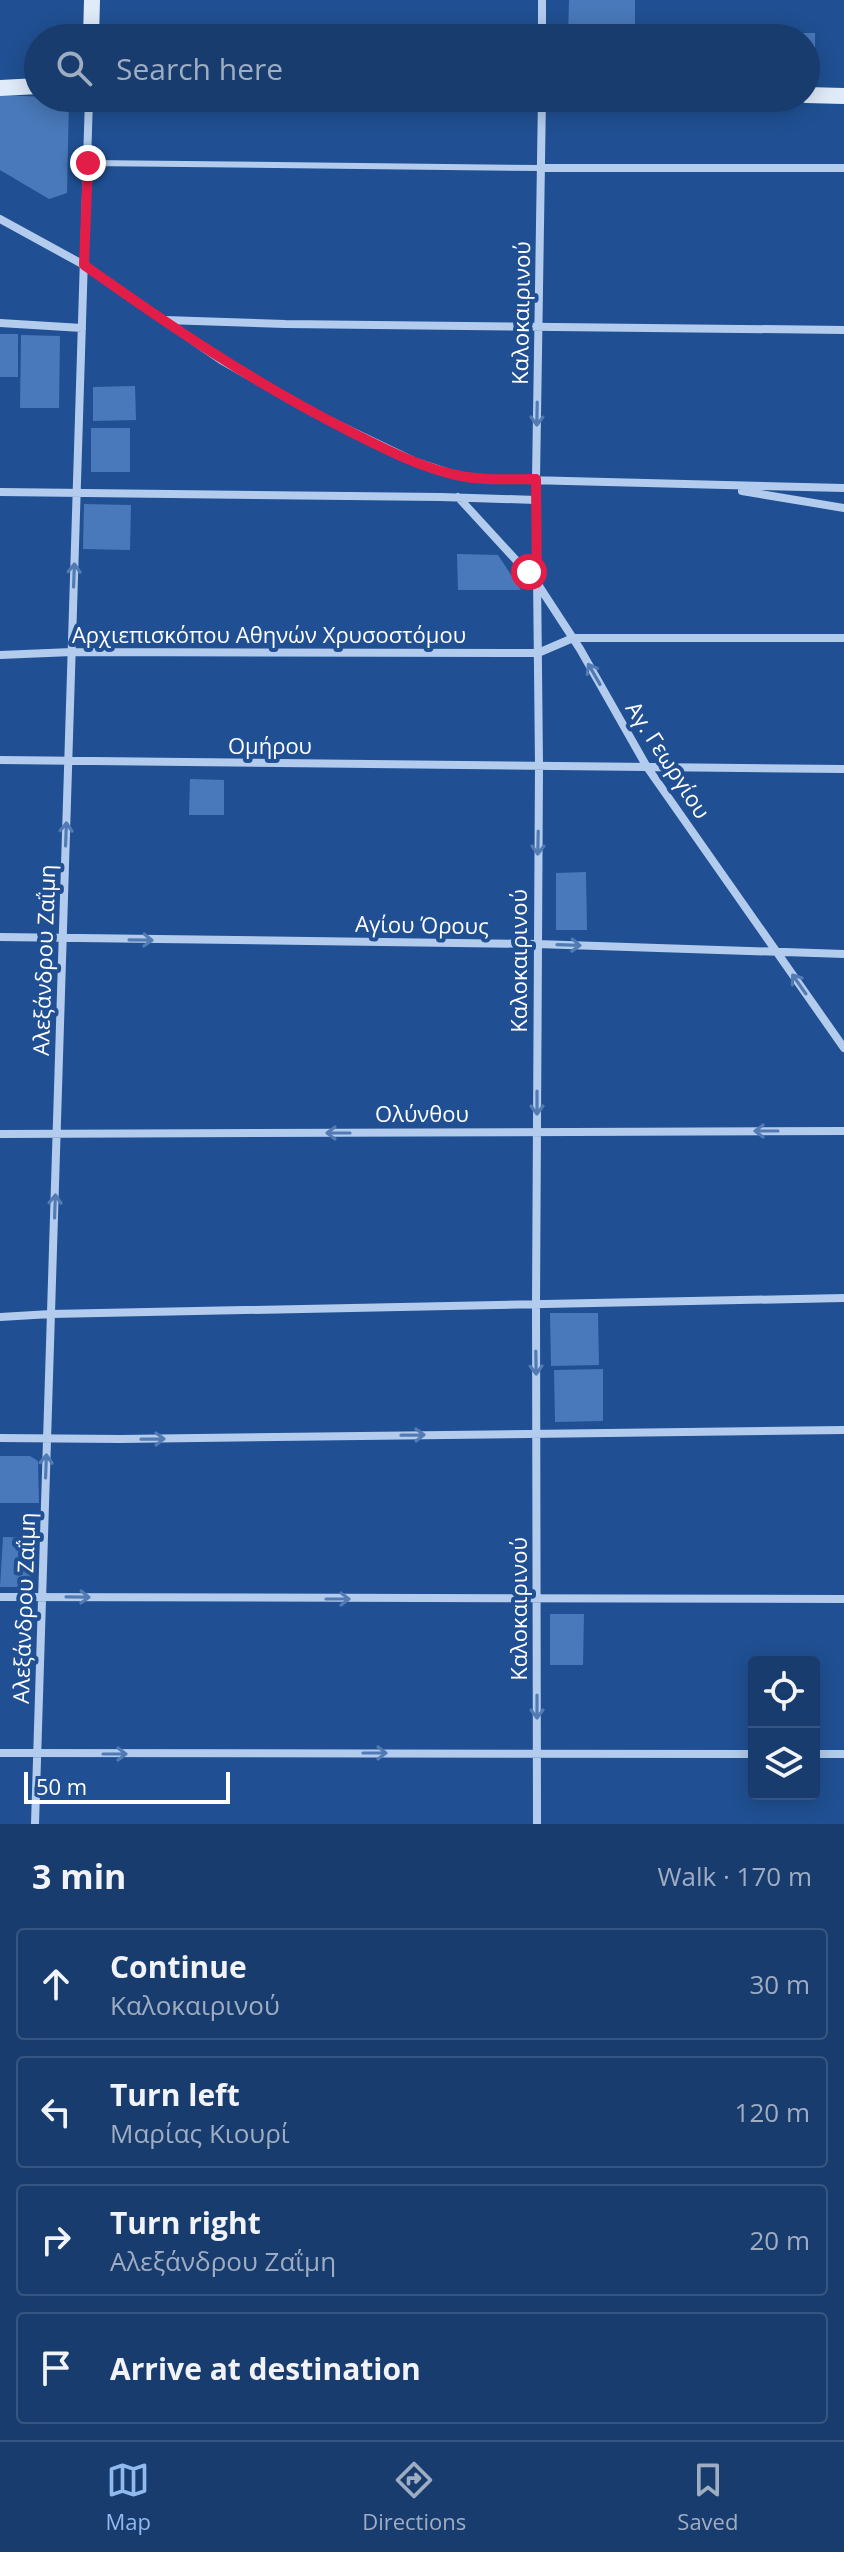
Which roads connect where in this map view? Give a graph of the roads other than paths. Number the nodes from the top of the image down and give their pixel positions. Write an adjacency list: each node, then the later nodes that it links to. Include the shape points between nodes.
1 (92, 0): 3 (main road)
2 (542, 0): 4 (street)
3 (91, 24)
4 (542, 24)
5 (24, 87): 6 (main road)
6 (0, 88)
7 (820, 95): 8 (main road)
8 (844, 96)
9 (89, 112): 11 (street, Αλεξάνδρου Ζαΐμη)
10 (542, 112): 12 (street, Καλοκαιρινού)
11 (88, 163): 12 (lane); 15 (street, Αλεξάνδρου Ζαΐμη)
12 (541, 168): 13 (street); 18 (street, Καλοκαιρινού)
13 (844, 168)
14 (0, 219): 15 (street)
15 (84, 265): 16 (street); 19 (street, Αλεξάνδρου Ζαΐμη)
16 (162, 320): 18 (street); 21 (street, via 221,360 382,448 456,475)
17 (0, 323): 19 (street)
18 (539, 327): 20 (street); 21 (street, Καλοκαιρινού, one-way to 21)
19 (82, 328): 25 (street, Αλεξάνδρου Ζαΐμη)
20 (844, 330)
21 (536, 479): 22 (street); 27 (street, Καλοκαιρινού)
22 (713, 487): 23 (street); 28 (street)
23 (844, 488)
24 (0, 492): 25 (street)
25 (77, 493): 26 (street); 32 (street, Αλεξάνδρου Ζαΐμη, one-way to 25)
26 (458, 497): 27 (street); 29 (street, Αγ. Γεωργίου)
27 (536, 500): 29 (street, Καλοκαιρινού)
28 (844, 508)
29 (537, 583): 30 (street, Αγ. Γεωργίου); 33 (street, Καλοκαιρινού)
30 (573, 638): 31 (street); 33 (street); 38 (street, Αγ. Γεωργίου, one-way to 30)
31 (844, 638)
32 (72, 652): 33 (street, Αρχιεπισκόπου Αθηνών Χρυσοστόμου); 34 (street, Αρχιεπισκόπου Αθηνών Χρυσοστόμου); 36 (street, Αλεξάνδρου Ζαΐμη)
33 (538, 653): 37 (street, Καλοκαιρινού)
34 (0, 655)
35 (0, 760): 36 (street, Ομήρου)
36 (68, 762): 37 (street, Ομήρου); 41 (street, Αλεξάνδρου Ζαΐμη, one-way to 36)
37 (539, 765): 38 (street, Ομήρου); 42 (street, Καλοκαιρινού, one-way to 42)
38 (647, 767): 39 (street, Ομήρου); 43 (street, Αγ. Γεωργίου)
39 (844, 769)
40 (0, 937): 41 (street, Αγίου Όρους)
41 (63, 939): 42 (street, Αγίου Όρους, one-way to 42); 49 (street, Αλεξάνδρου Ζαΐμη)
42 (537, 944): 43 (street, Αγίου Όρους, one-way to 43); 47 (street, Καλοκαιρινού, one-way to 47)
43 (778, 953): 44 (street, Αγίου Όρους); 45 (street, Αγ. Γεωργίου, one-way to 43)
44 (844, 954)
45 (844, 1048)
46 (844, 1131): 47 (street, Ολύνθου, one-way to 47)
47 (537, 1132): 49 (street, Ολύνθου, one-way to 49); 51 (street, Καλοκαιρινού)
48 (0, 1134): 49 (street, Ολύνθου)
49 (57, 1134): 52 (street, Αλεξάνδρου Ζαΐμη, one-way to 49)
50 (844, 1298): 51 (street)
51 (536, 1304): 52 (street); 55 (street, Καλοκαιρινού, one-way to 55)
52 (51, 1314): 53 (street); 57 (street, Αλεξάνδρου Ζαΐμη)
53 (0, 1317)
54 (844, 1430): 55 (street)
55 (537, 1433): 57 (street, one-way to 55); 60 (street, Καλοκαιρινού)
56 (0, 1438): 57 (street)
57 (47, 1438): 58 (street, Αλεξάνδρου Ζαΐμη, one-way to 57)
58 (42, 1596): 59 (street); 60 (street, one-way to 60); 64 (street, Αλεξάνδρου Ζαΐμη)
59 (0, 1597)
60 (536, 1599): 61 (street); 62 (street, Καλοκαιρινού, one-way to 62)
61 (844, 1599)
62 (537, 1752): 64 (street, one-way to 62); 65 (street); 69 (street, Καλοκαιρινού)
63 (0, 1753): 64 (street)
64 (37, 1754): 68 (street, Αλεξάνδρου Ζαΐμη)
65 (748, 1754)
66 (820, 1754): 67 (street)
67 (844, 1754)
68 (35, 1824)
69 (537, 1824)

